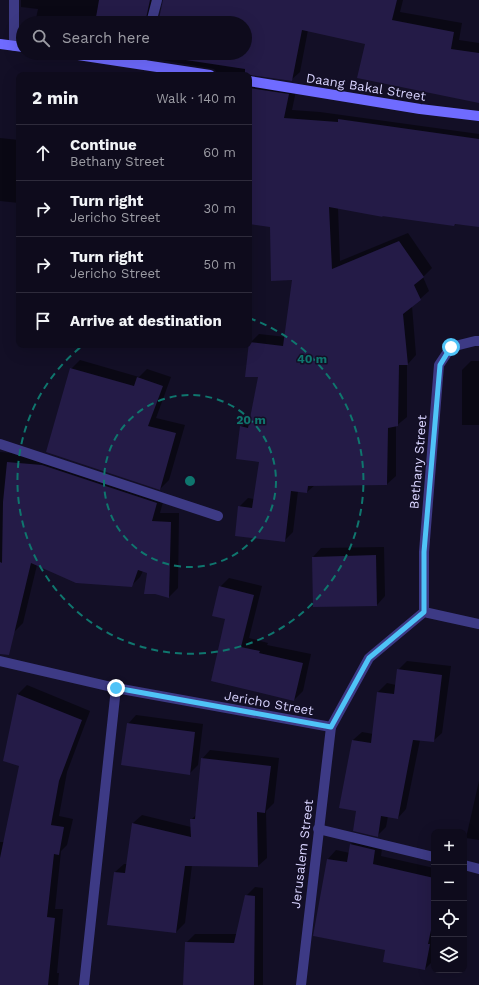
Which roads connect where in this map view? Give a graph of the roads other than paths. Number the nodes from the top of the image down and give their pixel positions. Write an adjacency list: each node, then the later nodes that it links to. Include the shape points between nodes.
1 (14, 0): 4 (street)
2 (157, 0): 3 (street)
3 (153, 16)
4 (16, 23)
5 (0, 44): 6 (street)
6 (16, 46)
7 (113, 60): 9 (street)
8 (142, 60): 9 (street)
9 (141, 64): 10 (street)
10 (191, 72)
11 (252, 81): 12 (street, Daang Bakal Street)
12 (479, 116)
13 (479, 341): 16 (street, Bethany Street, via 451,347 440,365 424,552)
14 (0, 444): 15 (street)
15 (218, 516)
16 (424, 612): 17 (street); 20 (street, via 369,658)
17 (479, 624)
18 (0, 661): 19 (street, Jericho Street)
19 (116, 688): 20 (street, Jericho Street); 25 (street)
20 (331, 727): 21 (street, Jerusalem Street)
21 (318, 829): 22 (street); 26 (street, Jerusalem Street)
22 (431, 857)
23 (467, 866): 24 (street)
24 (479, 869)
25 (84, 985)
26 (301, 985)

